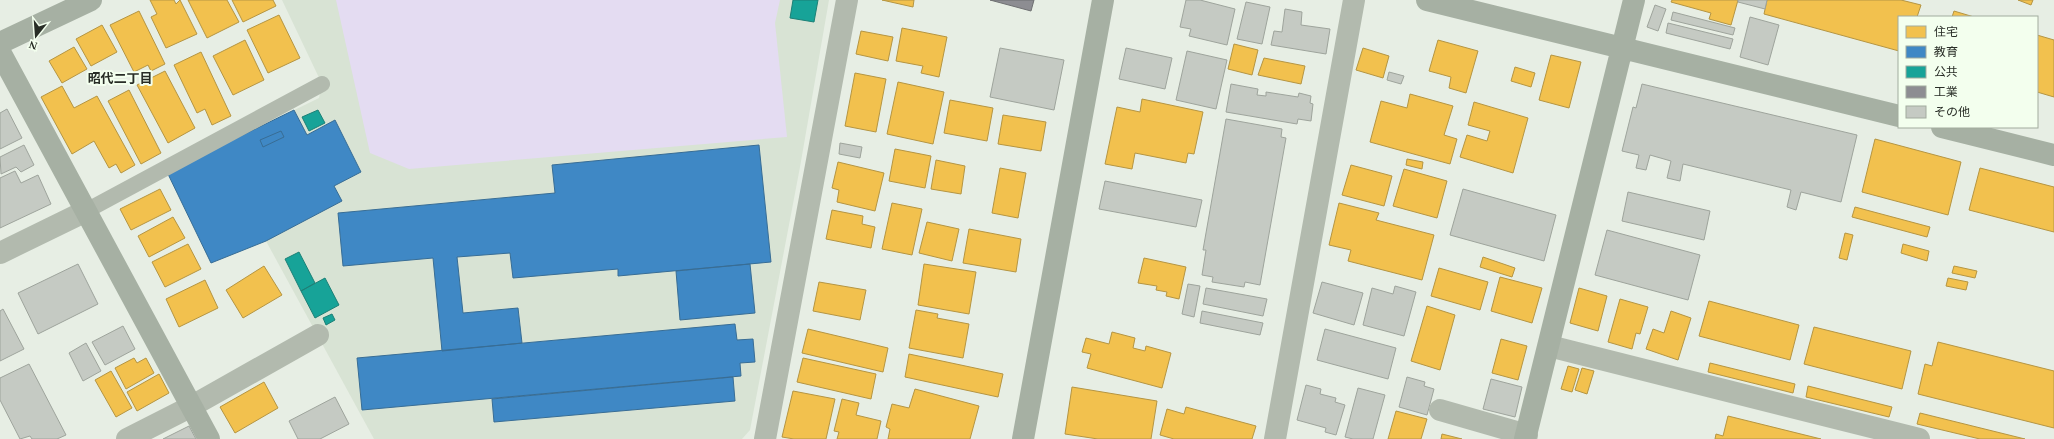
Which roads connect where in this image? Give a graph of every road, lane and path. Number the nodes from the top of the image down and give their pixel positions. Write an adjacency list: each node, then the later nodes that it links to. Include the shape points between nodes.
1 (91, 0): 7 (street)
2 (847, 0): 23 (street)
3 (1103, 0): 24 (street)
4 (1354, 0): 25 (street)
5 (1427, 0): 8 (street)
6 (1634, 0): 8 (street)
7 (0, 43)
8 (1623, 48): 11 (street); 17 (street)
9 (0, 52): 14 (street)
10 (322, 84): 14 (lane)
11 (1898, 116)
12 (1946, 128): 13 (street)
13 (2054, 155)
14 (86, 211): 15 (street); 18 (street)
15 (0, 253)
16 (318, 335): 18 (street)
17 (1549, 346): 20 (street); 26 (street)
18 (192, 406): 21 (street); 22 (street)
19 (1440, 410): 20 (street)
20 (1526, 437)
21 (127, 439)
22 (209, 439)
23 (765, 439)
24 (1023, 439)
25 (1275, 439)
26 (1919, 439)

